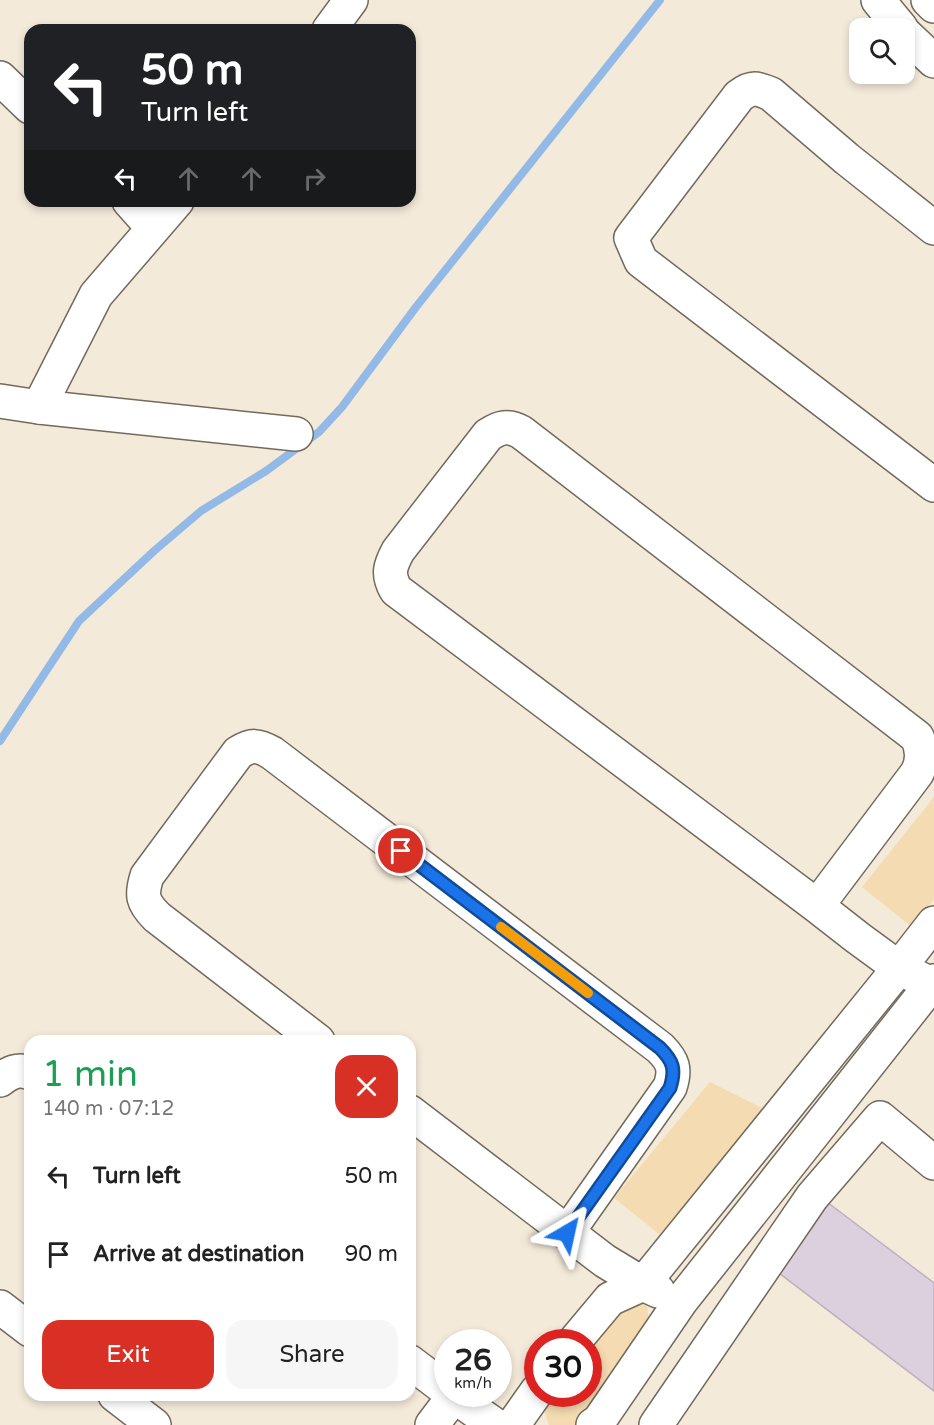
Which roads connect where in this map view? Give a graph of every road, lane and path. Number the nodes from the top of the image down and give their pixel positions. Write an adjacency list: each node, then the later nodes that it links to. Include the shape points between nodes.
1 (351, 0): 6 (street)
2 (878, 0): 5 (street)
3 (928, 0): 4 (street)
4 (934, 6)
5 (893, 18)
6 (333, 24)
7 (915, 43): 8 (street)
8 (934, 60)
9 (0, 78): 10 (street)
10 (24, 101)
11 (134, 207): 13 (street)
12 (172, 207): 13 (street)
13 (153, 228): 16 (street, via 96,295)
14 (934, 228): 18 (street, via 771,94 758,88 739,96 631,238 641,261)
15 (0, 401): 16 (street)
16 (39, 407): 17 (street)
17 (296, 434)
18 (934, 485)
19 (817, 906): 19 (street, via 917,774 922,756 917,737 521,432 502,428 488,435 399,550 390,572 396,590); 21 (street)
20 (934, 923): 21 (street)
21 (899, 968): 22 (street); 29 (street)
22 (933, 983): 30 (street)
23 (310, 1035): 28 (street, via 157,917 144,898 147,876 238,753 255,746 272,753 668,1056 673,1067 670,1088)
24 (24, 1071): 25 (street, via 9,1073)
25 (0, 1080)
26 (416, 1117): 28 (street)
27 (934, 1163): 45 (street, via 880,1118 812,1197)
28 (567, 1233): 29 (street)
29 (643, 1284): 30 (street); 33 (street, via 610,1299)
30 (681, 1301): 44 (street)
31 (0, 1307): 32 (street)
32 (24, 1325)
33 (585, 1329)
34 (416, 1367): 35 (street)
35 (434, 1380)
36 (123, 1401): 40 (street)
37 (443, 1407): 41 (street)
38 (470, 1407): 42 (street)
39 (526, 1407): 43 (street)
40 (154, 1425)
41 (432, 1425)
42 (495, 1425)
43 (513, 1425)
44 (593, 1425)
45 (656, 1425)

